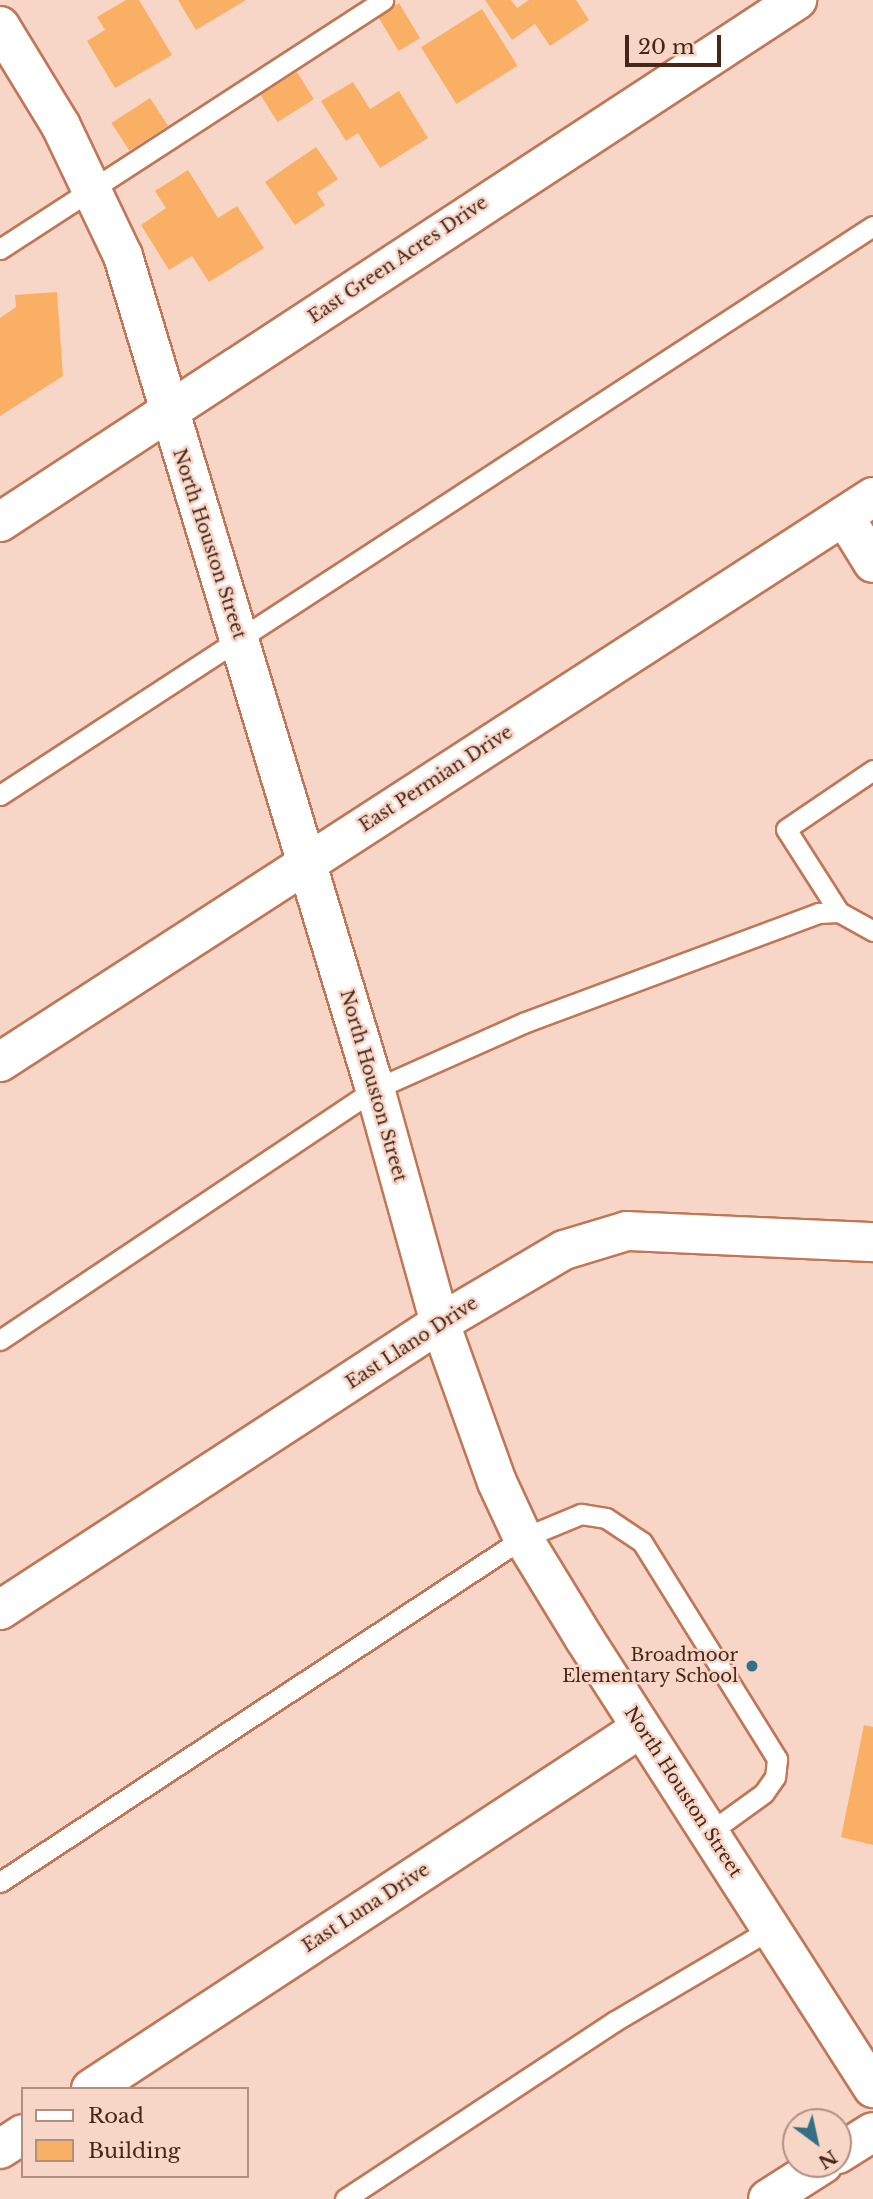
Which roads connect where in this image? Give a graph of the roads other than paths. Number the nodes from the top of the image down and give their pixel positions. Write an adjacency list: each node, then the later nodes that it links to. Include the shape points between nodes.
1 (383, 0): 4 (lane)
2 (797, 0): 7 (street, East Green Acres Drive)
3 (0, 26): 4 (street, North Houston Street)
4 (93, 188): 6 (lane); 7 (street, North Houston Street, via 124,256)
5 (873, 226): 11 (lane)
6 (0, 249)
7 (169, 413): 9 (street, East Green Acres Drive); 11 (street, North Houston Street)
8 (858, 507): 10 (street); 14 (street, East Permian Drive)
9 (0, 523)
10 (873, 563)
11 (239, 638): 13 (lane); 14 (street, North Houston Street)
12 (873, 770): 15 (lane, via 786,829)
13 (0, 794)
14 (307, 863): 17 (street, East Permian Drive); 18 (street, North Houston Street)
15 (839, 912): 16 (lane); 18 (lane, via 818,913 523,1023)
16 (873, 930)
17 (0, 1062)
18 (375, 1089): 20 (street, North Houston Street); 21 (lane)
19 (873, 1242): 20 (street, East Llano Drive, via 627,1231 564,1250)
20 (440, 1324): 22 (street, North Houston Street, via 497,1482); 23 (street, East Llano Drive)
21 (0, 1340)
22 (523, 1538): 24 (street, North Houston Street); 25 (lane, via 582,1514 594,1514 642,1542 771,1744 777,1759 775,1777 764,1793); 26 (lane)
23 (0, 1610)
24 (641, 1728): 25 (street, North Houston Street); 28 (street, East Luna Drive)
25 (710, 1832): 27 (street, North Houston Street)
26 (0, 1882)
27 (772, 1928): 29 (street, North Houston Street); 35 (lane, via 615,2021)
28 (94, 2087)
29 (873, 2088)
30 (873, 2132): 32 (street)
31 (21, 2135): 33 (street)
32 (852, 2145)
33 (0, 2148)
34 (800, 2178): 36 (street)
35 (345, 2199)
36 (768, 2199)

